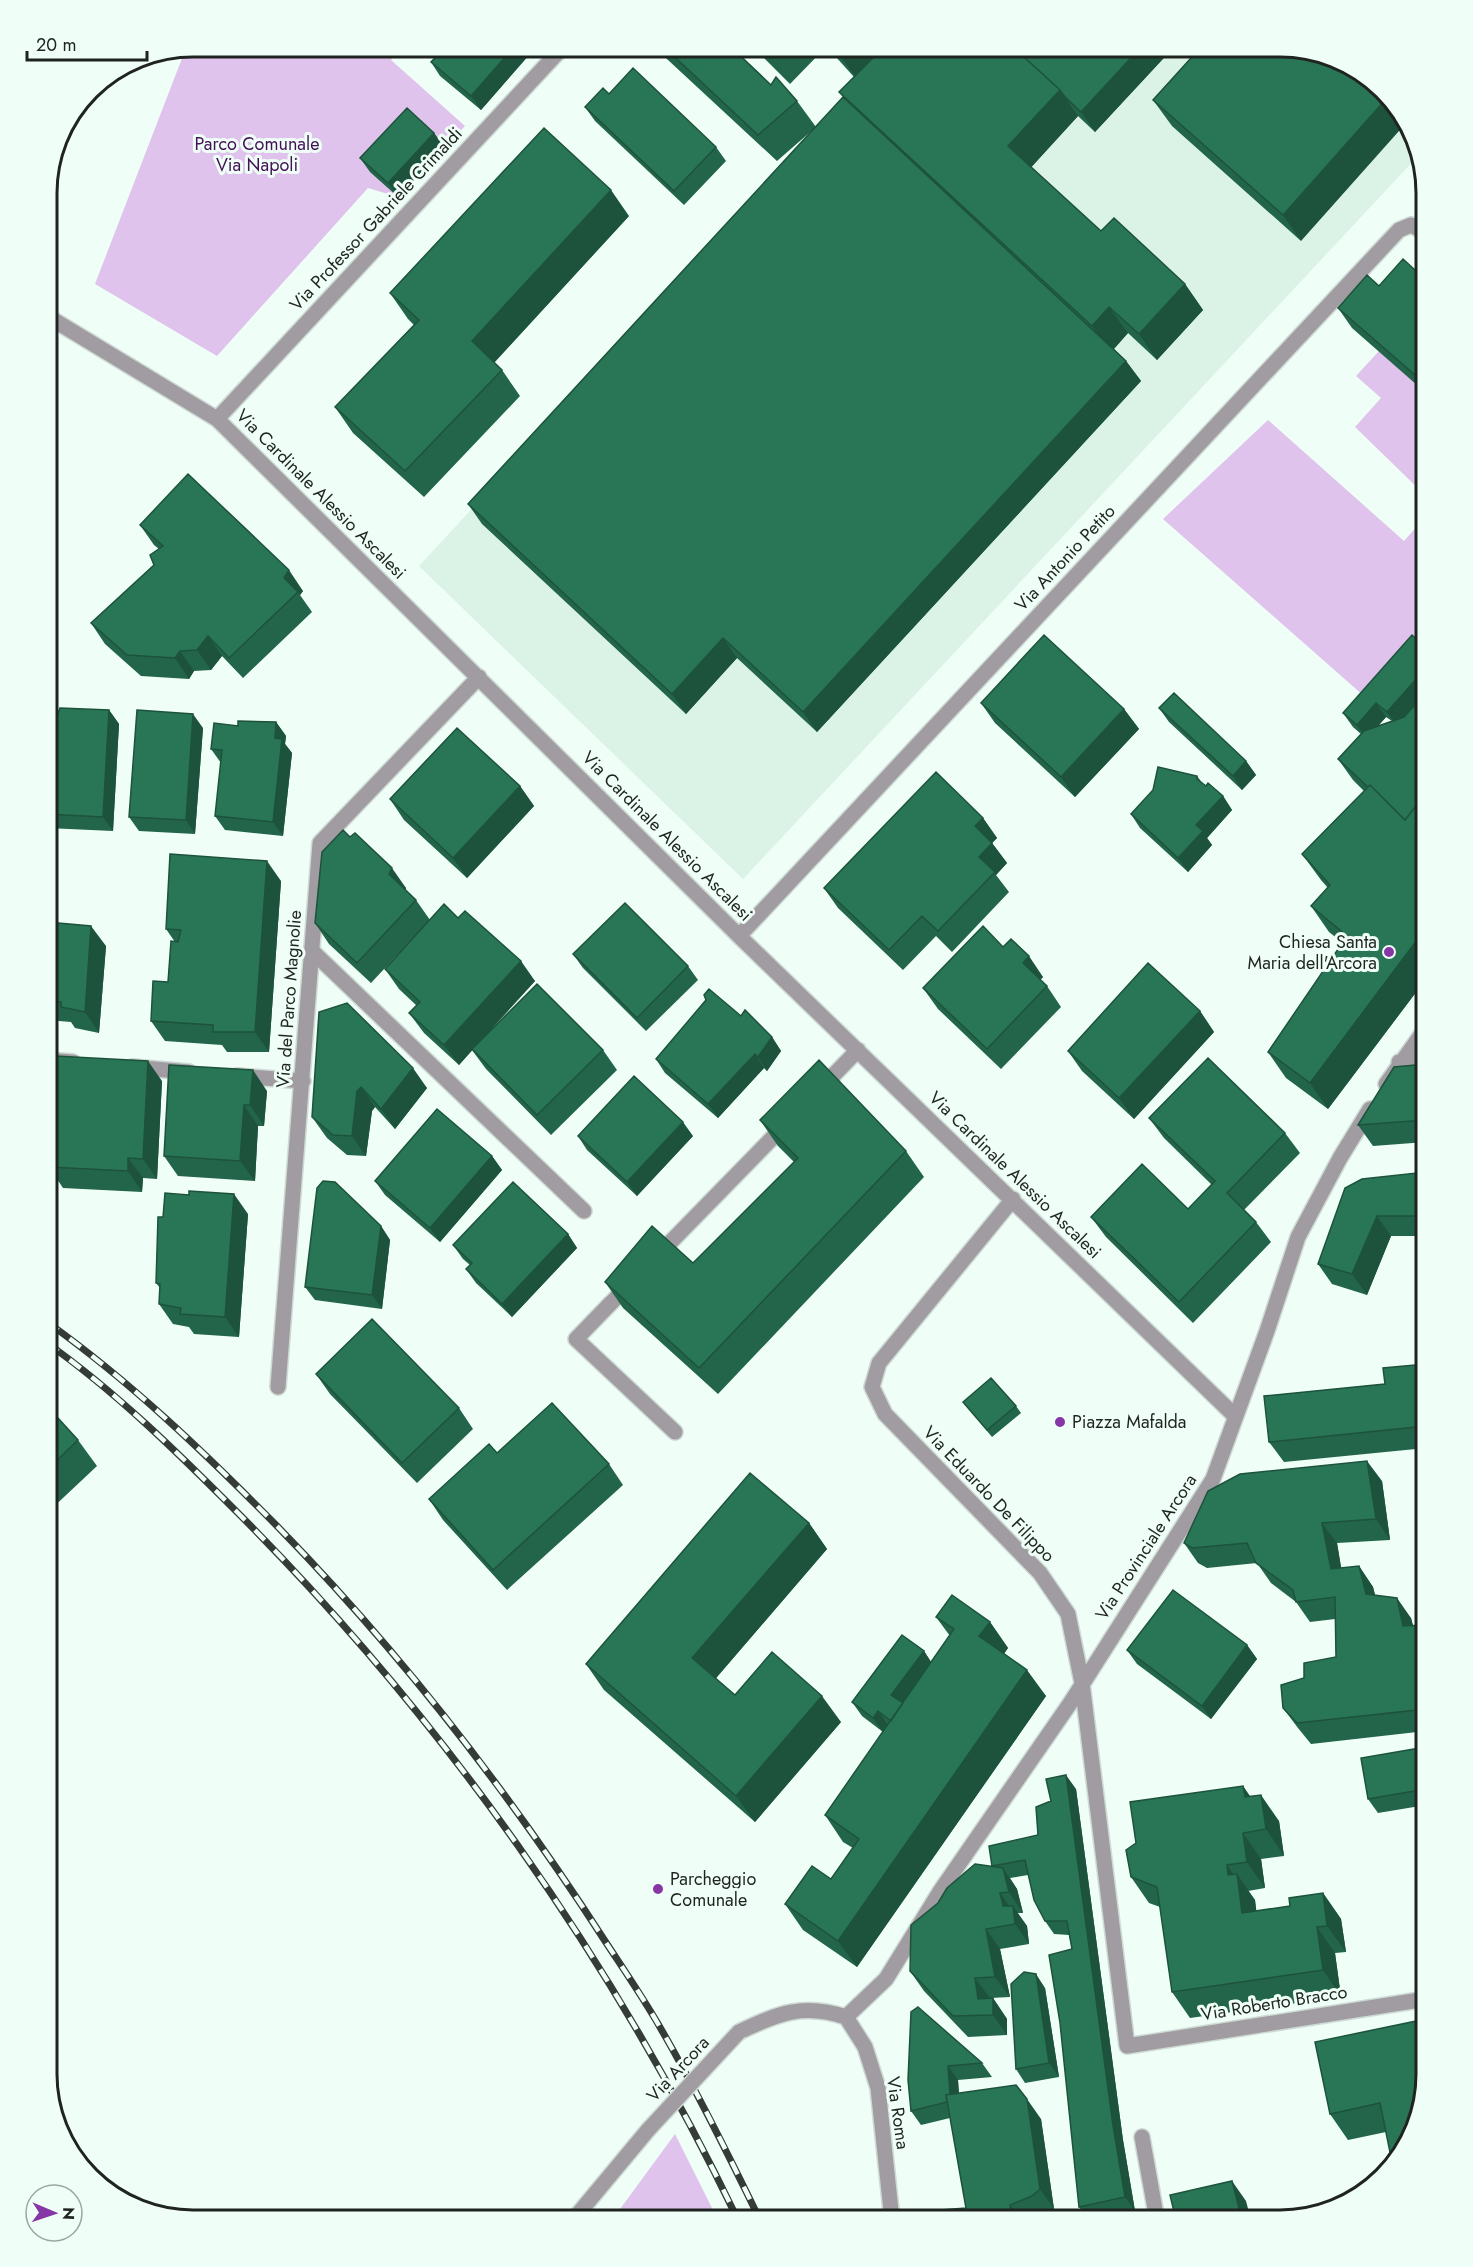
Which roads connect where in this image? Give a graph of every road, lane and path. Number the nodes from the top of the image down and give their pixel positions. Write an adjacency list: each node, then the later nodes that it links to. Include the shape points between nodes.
1 (554, 57): 4 (street, Via Professor Gabriele Crimaldi)
2 (1416, 228): 6 (street, Via Antonio Petito, via 1411,225 1399,230)
3 (57, 322): 4 (street, Via Cardinale Alessio Ascalesi)
4 (217, 419): 5 (street, Via Cardinale Alessio Ascalesi)
5 (479, 677): 6 (street, Via Cardinale Alessio Ascalesi); 7 (street, Via del Parco Magnolie, via 320,843)
6 (739, 936): 9 (street, Via Cardinale Alessio Ascalesi)
7 (313, 952): 15 (street, Via del Parco Magnolie); 17 (street)
8 (1416, 1041): 12 (street, Via Provinciale Arcora)
9 (858, 1050): 16 (street, Via Cardinale Alessio Ascalesi); 20 (street, via 576,1339)
10 (57, 1060): 13 (street)
11 (1416, 1060): 12 (street)
12 (1400, 1062): 19 (street, Via Provinciale Arcora, via 1340,1158 1298,1237 1268,1331)
13 (93, 1064)
14 (117, 1065): 15 (street)
15 (303, 1081): 18 (street, Via del Parco Magnolie)
16 (1013, 1199): 19 (street, Via Cardinale Alessio Ascalesi); 21 (street, Via Eduardo De Filippo, via 879,1363 872,1387 885,1414 1040,1573 1068,1614)
17 (584, 1211)
18 (278, 1387)
19 (1234, 1416): 21 (street, Via Provinciale Arcora, via 1213,1479)
20 (675, 1432)
21 (1082, 1683): 23 (street, Via Provinciale Arcora, via 941,1890 886,1979); 24 (street, Via Eduardo De Filippo)
22 (1416, 2001): 24 (street, Via Roberto Bracco)
23 (846, 2017): 26 (street, Via Arcora, bridge, via 822,2009 797,2011 739,2032 648,2130); 27 (street, Via Roma, via 865,2047 878,2088)
24 (1127, 2046)
25 (1142, 2137): 28 (street)
26 (581, 2210)
27 (891, 2210)
28 (1155, 2210)

